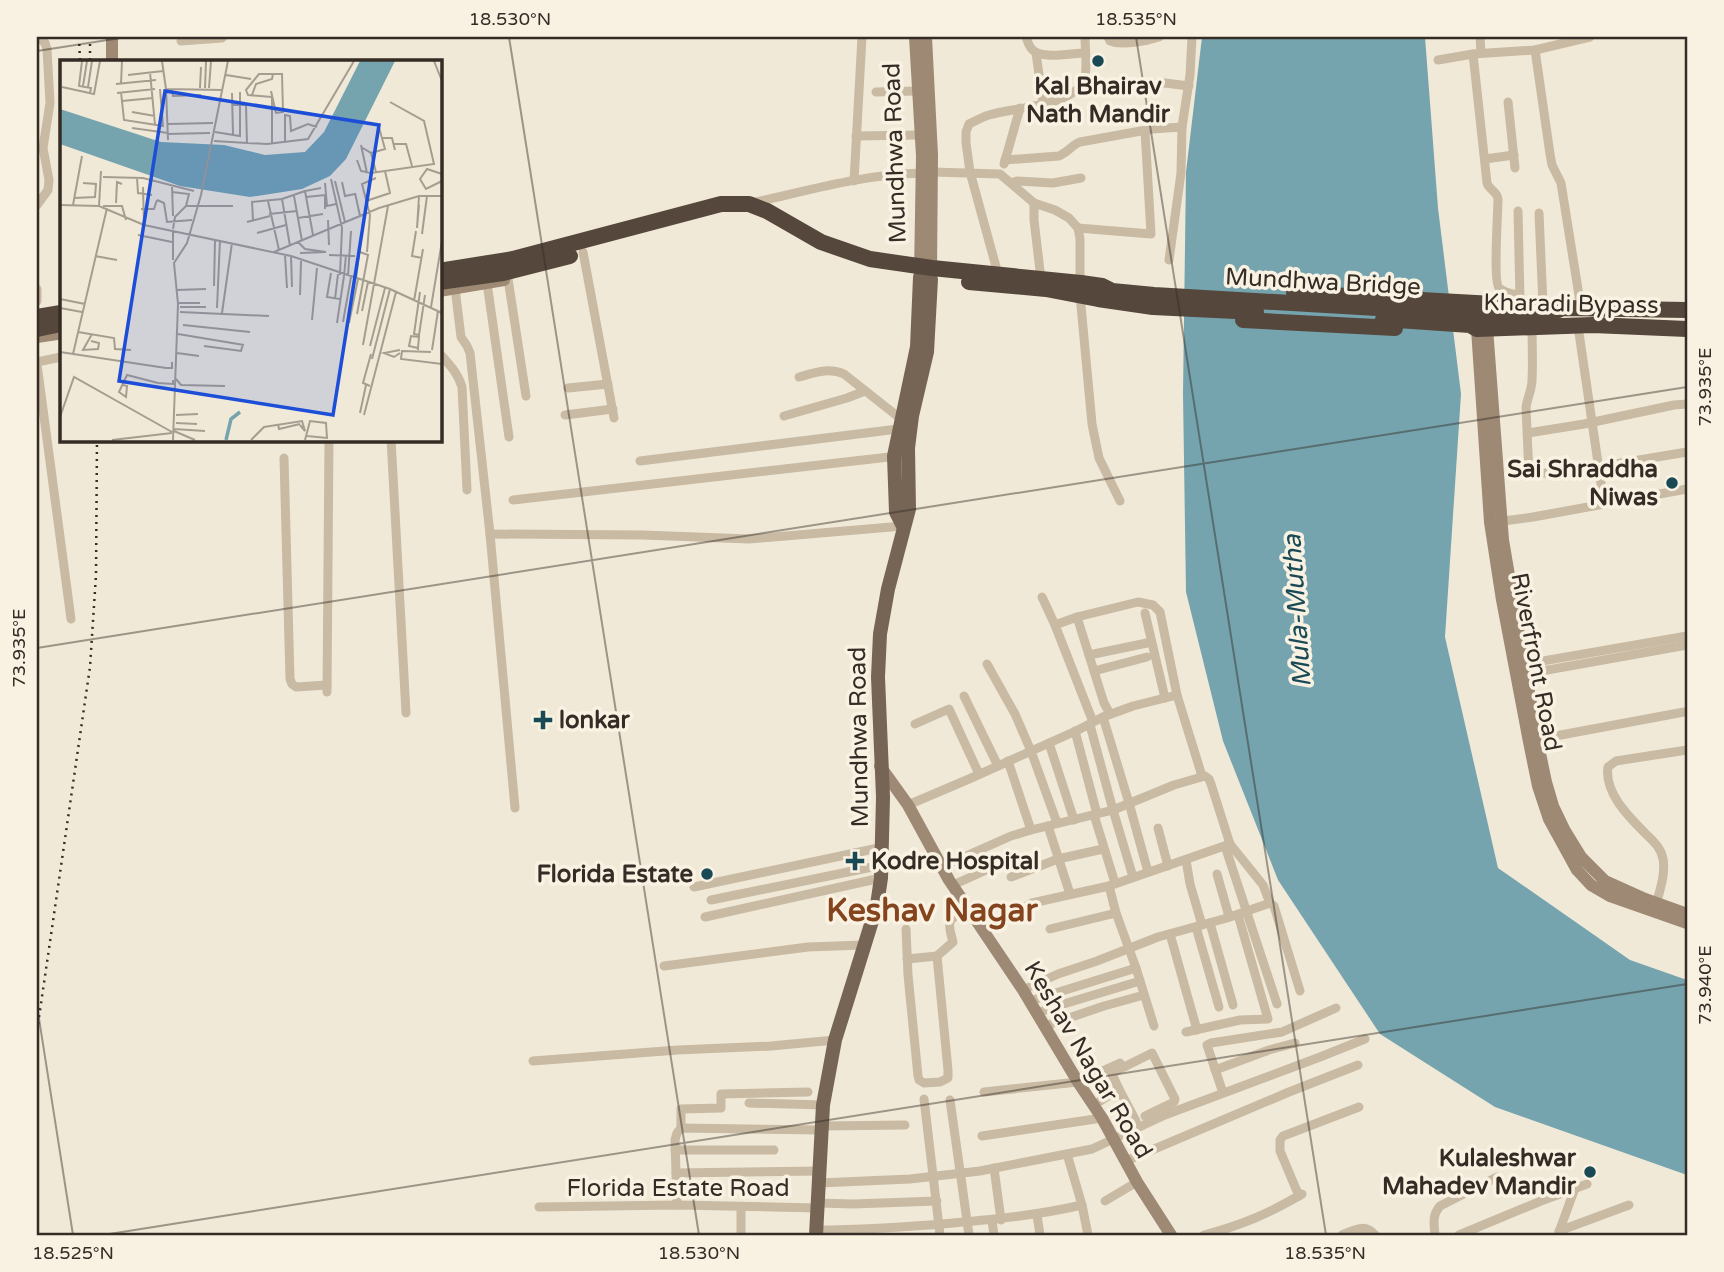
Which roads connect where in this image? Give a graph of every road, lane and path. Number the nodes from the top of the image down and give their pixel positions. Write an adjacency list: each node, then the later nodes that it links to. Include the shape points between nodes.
1 (39, 37): 45 (street, via 47,49 50,103 43,148 48,190)
2 (112, 37): 20 (street)
3 (862, 37): 32 (street)
4 (915, 37): 25 (street, Mundhwa Road)
5 (926, 37): 38 (street, Mundhwa Road)
6 (1026, 37): 18 (street)
7 (1086, 37): 17 (street)
8 (1108, 37): 9 (street, via 1116,43)
9 (1159, 37)
10 (1192, 37): 22 (street)
11 (1480, 37): 19 (street)
12 (1590, 37): 16 (street)
13 (222, 38): 14 (street)
14 (192, 39): 15 (street)
15 (181, 41)
16 (1535, 50): 19 (street); 66 (street)
17 (1085, 52): 18 (street); 23 (street, via 1087,71)
18 (1036, 53): 27 (street)
19 (1477, 54): 21 (street); 34 (street)
20 (113, 60)
21 (1438, 60)
22 (1189, 86): 23 (street); 29 (street)
23 (1080, 87): 27 (street, via 1063,99)
24 (876, 92): 25 (street)
25 (917, 92): 31 (street, Mundhwa Road)
26 (1508, 102): 33 (street)
27 (1043, 103): 28 (street)
28 (1020, 108): 35 (street); 37 (street, via 969,124 965,143)
29 (1182, 127): 30 (street); 50 (street)
30 (1144, 131): 35 (street, via 1080,142 1059,156); 48 (street, via 1151,234)
31 (920, 135): 32 (street); 38 (street, Mundhwa Road)
32 (856, 136): 41 (street)
33 (1514, 155): 34 (street); 36 (street)
34 (1485, 159): 63 (street, via 1488,186 1498,197 1497,285)
35 (1005, 160): 39 (street)
36 (1515, 168)
37 (970, 172): 38 (street); 39 (street); 55 (street)
38 (927, 173): 41 (street); 54 (street, Mundhwa Road)
39 (1000, 174): 42 (street)
40 (1081, 178): 42 (street)
41 (854, 181): 44 (street)
42 (1011, 183): 43 (street)
43 (1034, 203): 48 (street, via 1055,210); 56 (street)
44 (749, 204): 52 (highway, via 721,204); 54 (highway, via 841,250)
45 (37, 205)
46 (1518, 211): 63 (street)
47 (1539, 214): 64 (street)
48 (1078, 228): 60 (street)
49 (583, 252): 52 (highway); 54 (highway, via 723,214 747,214 838,260); 84 (street)
50 (1169, 260)
51 (441, 264): 52 (street, via 502,256)
52 (509, 269): 53 (highway); 57 (street); 58 (highway); 87 (street)
53 (441, 271)
54 (926, 273): 55 (highway); 60 (highway, via 1046,289); 92 (main road, Mundhwa Road, via 917,348); 98 (main road, Mundhwa Road, via 927,352)
55 (998, 274): 56 (highway)
56 (1041, 279): 60 (highway)
57 (487, 283): 58 (street); 94 (street)
58 (447, 285): 109 (street, via 470,353)
59 (37, 289): 62 (street)
60 (1081, 289): 61 (highway); 105 (street, via 1098,458)
61 (1154, 300): 72 (highway, Mundhwa Bridge); 72 (highway, via 1470,332)
62 (37, 301)
63 (1520, 301): 64 (highway); 72 (highway)
64 (1543, 305): 65 (highway)
65 (1563, 308): 66 (highway, Kharadi Bypass); 72 (highway, Kharadi Bypass, via 1529,317)
66 (1581, 308): 68 (highway, Kharadi Bypass)
67 (60, 310): 69 (street)
68 (1687, 310)
69 (37, 312)
70 (60, 314): 71 (highway, bridge)
71 (37, 317)
72 (1487, 319): 74 (highway, Kharadi Bypass); 107 (street, Riverfront Road)
73 (60, 324): 76 (highway)
74 (1532, 326): 75 (highway, Kharadi Bypass); 93 (street)
75 (1578, 326): 77 (highway, Kharadi Bypass); 91 (street)
76 (37, 328)
77 (1687, 329)
78 (60, 332): 79 (street)
79 (37, 337)
80 (441, 355): 103 (street, via 463,387)
81 (60, 357): 82 (street)
82 (37, 363): 113 (street)
83 (799, 377): 86 (street, via 837,371)
84 (608, 384): 85 (street); 89 (street, via 613,414)
85 (568, 388)
86 (865, 391): 90 (street); 92 (street)
87 (526, 396)
88 (1687, 404): 91 (street)
89 (565, 415)
90 (783, 416)
91 (1591, 423): 93 (street); 101 (street)
92 (900, 424): 98 (main road, Mundhwa Road); 100 (street)
93 (1528, 433): 101 (street, via 1529,475)
94 (509, 437)
95 (329, 441): 99 (street, via 327,689 296,687 290,678)
96 (392, 441): 127 (street)
97 (1687, 452): 101 (street)
98 (901, 455): 104 (street); 108 (main road, Mundhwa Road, via 896,512)
99 (284, 457)
100 (640, 461)
101 (1597, 467): 106 (street)
102 (1687, 489): 106 (street)
103 (467, 490)
104 (513, 500)
105 (1119, 501)
106 (1604, 504): 107 (street)
107 (1495, 522): 121 (street, Riverfront Road)
108 (903, 526): 109 (street, via 749,539); 137 (main road, Mundhwa Road, via 880,634)
109 (490, 534): 143 (street)
110 (1042, 597): 114 (street)
111 (1146, 613): 125 (street)
112 (1077, 617): 114 (street); 118 (street); 123 (street, via 1138,602 1153,604 1160,612)
113 (71, 620)
114 (1055, 625): 130 (street)
115 (1687, 636): 121 (street)
116 (1147, 642): 118 (street)
117 (1687, 645): 121 (street)
118 (1089, 655): 122 (street)
119 (1147, 657): 122 (street)
120 (987, 664): 135 (street)
121 (1520, 670): 132 (street, Riverfront Road)
122 (1094, 671): 128 (street)
123 (1177, 695): 125 (street); 140 (street)
124 (964, 696): 138 (street)
125 (1165, 698): 128 (street)
126 (1687, 712): 132 (street)
127 (406, 713)
128 (1106, 716): 130 (street); 141 (street)
129 (915, 724): 139 (street, via 949,709)
130 (1091, 724): 131 (street); 144 (street)
131 (1075, 732): 133 (street); 145 (street)
132 (1533, 741): 172 (street, Riverfront Road, via 1553,806 1581,857 1605,881)
133 (1049, 743): 135 (street); 146 (street)
134 (1687, 750): 172 (street, via 1616,761 1608,767 1617,800 1661,852 1664,866)
135 (1031, 751): 136 (street); 147 (street)
136 (1008, 761): 138 (street); 149 (street)
137 (880, 765): 142 (street, Keshav Nagar Road); 151 (main road, Mundhwa Road)
138 (998, 766): 139 (street)
139 (979, 774): 142 (street)
140 (1202, 776): 141 (street); 150 (street, via 1211,784)
141 (1129, 803): 144 (street); 161 (street)
142 (908, 805): 158 (street, Keshav Nagar Road)
143 (515, 808)
144 (1113, 810): 145 (street); 164 (street)
145 (1096, 814): 146 (street); 152 (street)
146 (1074, 820): 147 (street)
147 (1053, 825): 149 (street); 153 (street)
148 (1158, 828): 157 (street)
149 (1031, 830): 158 (street)
150 (1228, 845): 155 (street); 170 (street, via 1263,885); 173 (street)
151 (883, 847): 159 (main road, Mundhwa Road); 167 (street)
152 (1104, 849): 153 (street); 165 (street)
153 (1058, 859): 160 (street); 168 (street)
154 (1018, 860): 160 (street)
155 (1186, 860): 157 (street); 179 (street)
156 (1002, 863): 166 (street)
157 (1168, 866): 161 (street)
158 (942, 867): 166 (street, Keshav Nagar Road)
159 (882, 872): 169 (street); 177 (street); 184 (main road, Mundhwa Road)
160 (1024, 872): 163 (street)
161 (1148, 872): 164 (street)
162 (1217, 874): 176 (street, via 1227,913)
163 (1011, 877)
164 (1133, 877): 165 (street)
165 (1112, 885): 168 (street); 174 (street)
166 (953, 886): 171 (street, Keshav Nagar Road)
167 (694, 887)
168 (1069, 894): 182 (street, via 1032,903)
169 (711, 900)
170 (1270, 903): 173 (street); 193 (street)
171 (967, 907): 182 (street, Keshav Nagar Road); 186 (street, via 950,921 953,942)
172 (1655, 907): 175 (street, Riverfront Road); 178 (street, Riverfront Road)
173 (1248, 910): 176 (street); 188 (street)
174 (1116, 914): 181 (street); 185 (street)
175 (1687, 914)
176 (1235, 915): 179 (street); 190 (street)
177 (705, 917)
178 (1687, 923)
179 (1203, 925): 183 (street); 197 (street); 198 (street)
180 (906, 929): 187 (street)
181 (1051, 929)
182 (982, 931): 194 (street, Keshav Nagar Road)
183 (1170, 934): 185 (street); 204 (street)
184 (864, 945): 189 (street, via 808,947); 208 (main road, Mundhwa Road)
185 (1128, 948): 191 (street); 194 (street, via 1058,974)
186 (937, 956): 187 (street); 187 (street, via 948,1070 948,1078 940,1082 919,1080)
187 (907, 959)
188 (1264, 964): 190 (street); 196 (street)
189 (664, 966)
190 (1252, 967): 201 (street, via 1268,1019)
191 (1136, 968): 192 (street); 194 (street)
192 (1140, 981): 195 (street); 200 (street)
193 (1300, 991)
194 (1026, 995): 200 (street, Keshav Nagar Road)
195 (1144, 995): 202 (street); 203 (street)
196 (1277, 1004)
197 (1233, 1005)
198 (1219, 1007)
199 (1336, 1008): 213 (street, via 1282,1032 1211,1043 1207,1048)
200 (1037, 1013): 202 (street, Keshav Nagar Road)
201 (1261, 1019): 204 (street); 205 (street)
202 (1045, 1026): 214 (street, Keshav Nagar Road)
203 (1154, 1026)
204 (1197, 1030): 206 (street)
205 (1263, 1031)
206 (1186, 1032)
207 (1365, 1039): 218 (street)
208 (835, 1040): 210 (street); 222 (main road, Mundhwa Road)
209 (1295, 1043): 213 (street)
210 (533, 1062)
211 (1122, 1063): 214 (street)
212 (1358, 1065): 234 (street)
213 (1215, 1070): 218 (street)
214 (1078, 1083): 217 (street); 223 (street, Keshav Nagar Road)
215 (1119, 1089): 215 (street, via 1112,1074 1152,1054 1175,1099 1140,1119); 223 (street)
216 (808, 1092): 227 (street, via 721,1094 721,1108 681,1109)
217 (984, 1092)
218 (1223, 1093): 230 (street)
219 (924, 1099): 238 (street)
220 (950, 1100): 237 (street)
221 (748, 1103): 222 (street)
222 (823, 1105): 228 (main road, Mundhwa Road)
223 (1094, 1105): 225 (street, Keshav Nagar Road)
224 (1359, 1107): 265 (street, via 1280,1140 1280,1151 1301,1195 1269,1213)
225 (1102, 1118): 229 (street); 230 (street, Keshav Nagar Road)
226 (905, 1125): 228 (street)
227 (681, 1128): 228 (street); 231 (street)
228 (822, 1128): 239 (main road, Mundhwa Road)
229 (982, 1136)
230 (1114, 1139): 233 (street); 234 (street, Keshav Nagar Road)
231 (675, 1150): 232 (street); 236 (street)
232 (774, 1150)
233 (1067, 1154): 235 (street); 247 (street)
234 (1126, 1161): 241 (street, Keshav Nagar Road)
235 (993, 1168): 237 (street); 253 (street)
236 (676, 1173): 239 (street); 246 (street)
237 (961, 1173): 238 (street); 254 (street)
238 (934, 1176): 239 (street); 245 (street)
239 (819, 1177): 249 (main road, Mundhwa Road)
240 (1497, 1177): 268 (street, via 1440,1206 1434,1218)
241 (1137, 1182): 244 (street); 264 (street, Keshav Nagar Road)
242 (1587, 1184): 243 (street)
243 (1575, 1188): 257 (street); 269 (street)
244 (1105, 1200)
245 (937, 1201): 249 (street, Florida Estate Road); 255 (street)
246 (677, 1205): 250 (street, Florida Estate Road); 251 (street, Florida Estate Road)
247 (1082, 1205): 252 (street); 263 (street)
248 (1629, 1205): 257 (street)
249 (817, 1206): 251 (street, Florida Estate Road); 256 (main road, Mundhwa Road)
250 (539, 1207)
251 (741, 1207): 258 (street)
252 (1037, 1215): 253 (street); 262 (street)
253 (997, 1220): 254 (street); 261 (street)
254 (968, 1222): 255 (street); 260 (street)
255 (939, 1224): 256 (street); 259 (street)
256 (816, 1233)
257 (1558, 1233)
258 (741, 1235)
259 (940, 1235)
260 (969, 1235)
261 (994, 1235)
262 (1040, 1235)
263 (1088, 1235)
264 (1171, 1235)
265 (1204, 1235)
266 (1342, 1235): 267 (street, via 1364,1227)
267 (1375, 1235)
268 (1435, 1235)
269 (1459, 1235)

